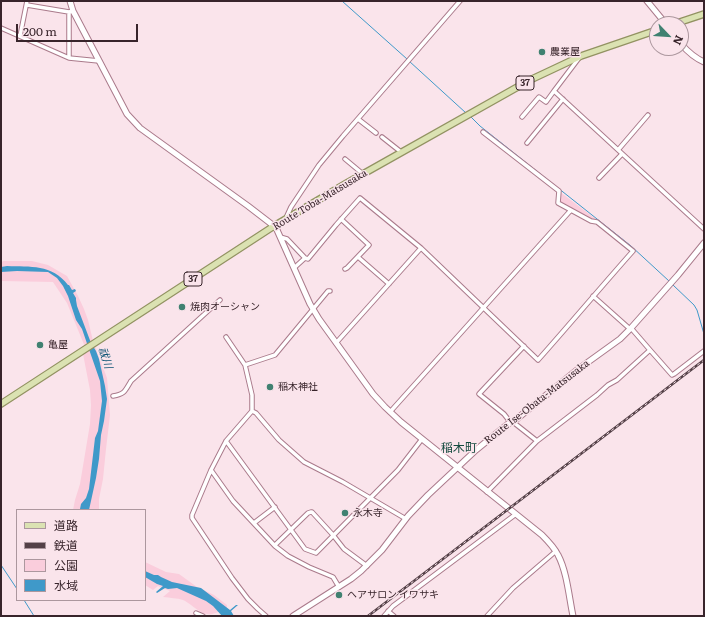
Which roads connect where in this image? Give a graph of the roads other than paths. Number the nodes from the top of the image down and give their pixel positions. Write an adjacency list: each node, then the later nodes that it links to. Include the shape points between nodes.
1 (70, 1): 5 (street)
2 (460, 1): 23 (street)
3 (650, 2): 7 (street)
4 (27, 3): 5 (street); 13 (street)
5 (71, 12): 16 (street); 17 (street)
6 (704, 14): 9 (main road)
7 (660, 16)
8 (704, 18): 10 (main road)
9 (689, 19)
10 (689, 21)
11 (1, 28): 13 (street)
12 (649, 33): 15 (main road, Route Toba-Matsusaka / 37)
13 (20, 36): 16 (street)
14 (689, 53): 18 (street)
15 (581, 56): 19 (street); 29 (main road, Route Toba-Matsusaka / 37, via 530,80)
16 (69, 58): 17 (street)
17 (98, 61): 37 (street, via 127,114 140,128)
18 (704, 62)
19 (554, 91): 20 (street); 22 (street, via 546,102 539,97)
20 (563, 99): 27 (street); 28 (street)
21 (648, 115): 28 (street)
22 (522, 117)
23 (358, 119): 25 (street); 36 (street, via 319,165 291,207)
24 (483, 132): 34 (street, via 559,191 558,203)
25 (376, 133)
26 (382, 137): 29 (street)
27 (527, 143)
28 (618, 150): 30 (street)
29 (401, 152): 32 (main road, Route Toba-Matsusaka / 37)
30 (622, 154): 33 (street); 38 (street)
31 (345, 159): 32 (street)
32 (363, 174): 36 (main road, Route Toba-Matsusaka / 37)
33 (599, 178)
34 (571, 210): 48 (street, via 597,222 633,251); 50 (street)
35 (341, 219): 41 (street, via 360,198); 42 (street, via 369,245); 43 (street, via 308,260)
36 (286, 220): 37 (main road, Route Toba-Matsusaka / 37)
37 (274, 226): 39 (street); 60 (main road, Route Toba-Matsusaka / 37)
38 (704, 229)
39 (280, 237): 43 (street, via 288,239); 44 (street)
40 (704, 244): 52 (street, Route Ise-Obata-Matsusaka)
41 (420, 248): 46 (street); 50 (street)
42 (358, 257): 45 (street); 46 (street)
43 (305, 258): 44 (street)
44 (294, 268): 51 (street)
45 (345, 269)
46 (388, 284): 54 (street)
47 (330, 291): 51 (street)
48 (593, 296): 52 (street); 55 (street, via 538,360)
49 (220, 300): 59 (street, via 131,381 124,393)
50 (483, 308): 55 (street); 62 (street)
51 (313, 310): 54 (street); 58 (street, via 275,355)
52 (630, 329): 56 (street); 63 (street, Route Ise-Obata-Matsusaka)
53 (226, 337): 58 (street)
54 (336, 343): 62 (street, via 373,394)
55 (524, 346): 63 (street, via 479,394)
56 (650, 350): 57 (street, via 672,374); 66 (street, via 617,380)
57 (704, 350)
58 (245, 365): 61 (street, via 252,395)
59 (113, 396)
60 (1, 404)
61 (252, 411): 65 (street); 70 (street, via 278,440 304,462)
62 (390, 412): 64 (street)
63 (512, 423): 66 (street); 67 (street, Route Ise-Obata-Matsusaka, via 486,441)
64 (422, 439): 67 (street); 70 (street, via 398,470)
65 (226, 441): 68 (street); 71 (street)
66 (537, 441): 69 (street)
67 (458, 467): 69 (street); 73 (street, Route Ise-Obata-Matsusaka)
68 (211, 470): 74 (street, via 233,501); 84 (street, via 192,518 232,578 248,599)
69 (488, 492): 72 (street)
70 (370, 499): 73 (street); 76 (street)
71 (275, 507): 74 (street); 75 (street)
72 (516, 514): 78 (street, via 549,541); 81 (street)
73 (406, 519): 79 (street, Route Ise-Obata-Matsusaka)
74 (254, 523): 77 (street)
75 (291, 529): 76 (street, via 312,512); 76 (street, via 305,549 316,553); 77 (street)
76 (333, 535): 79 (street, via 344,549)
77 (275, 545): 80 (street, via 288,556 333,577)
78 (556, 551): 88 (street, via 513,588); 89 (street, via 561,560)
79 (367, 566): 80 (street, Route Ise-Obata-Matsusaka)
80 (339, 587): 85 (street, Route Ise-Obata-Matsusaka)
81 (388, 611): 86 (street); 87 (street)
82 (196, 613): 83 (street)
83 (203, 616)
84 (266, 616)
85 (292, 616)
86 (384, 616)
87 (394, 616)
88 (487, 616)
89 (573, 616)

